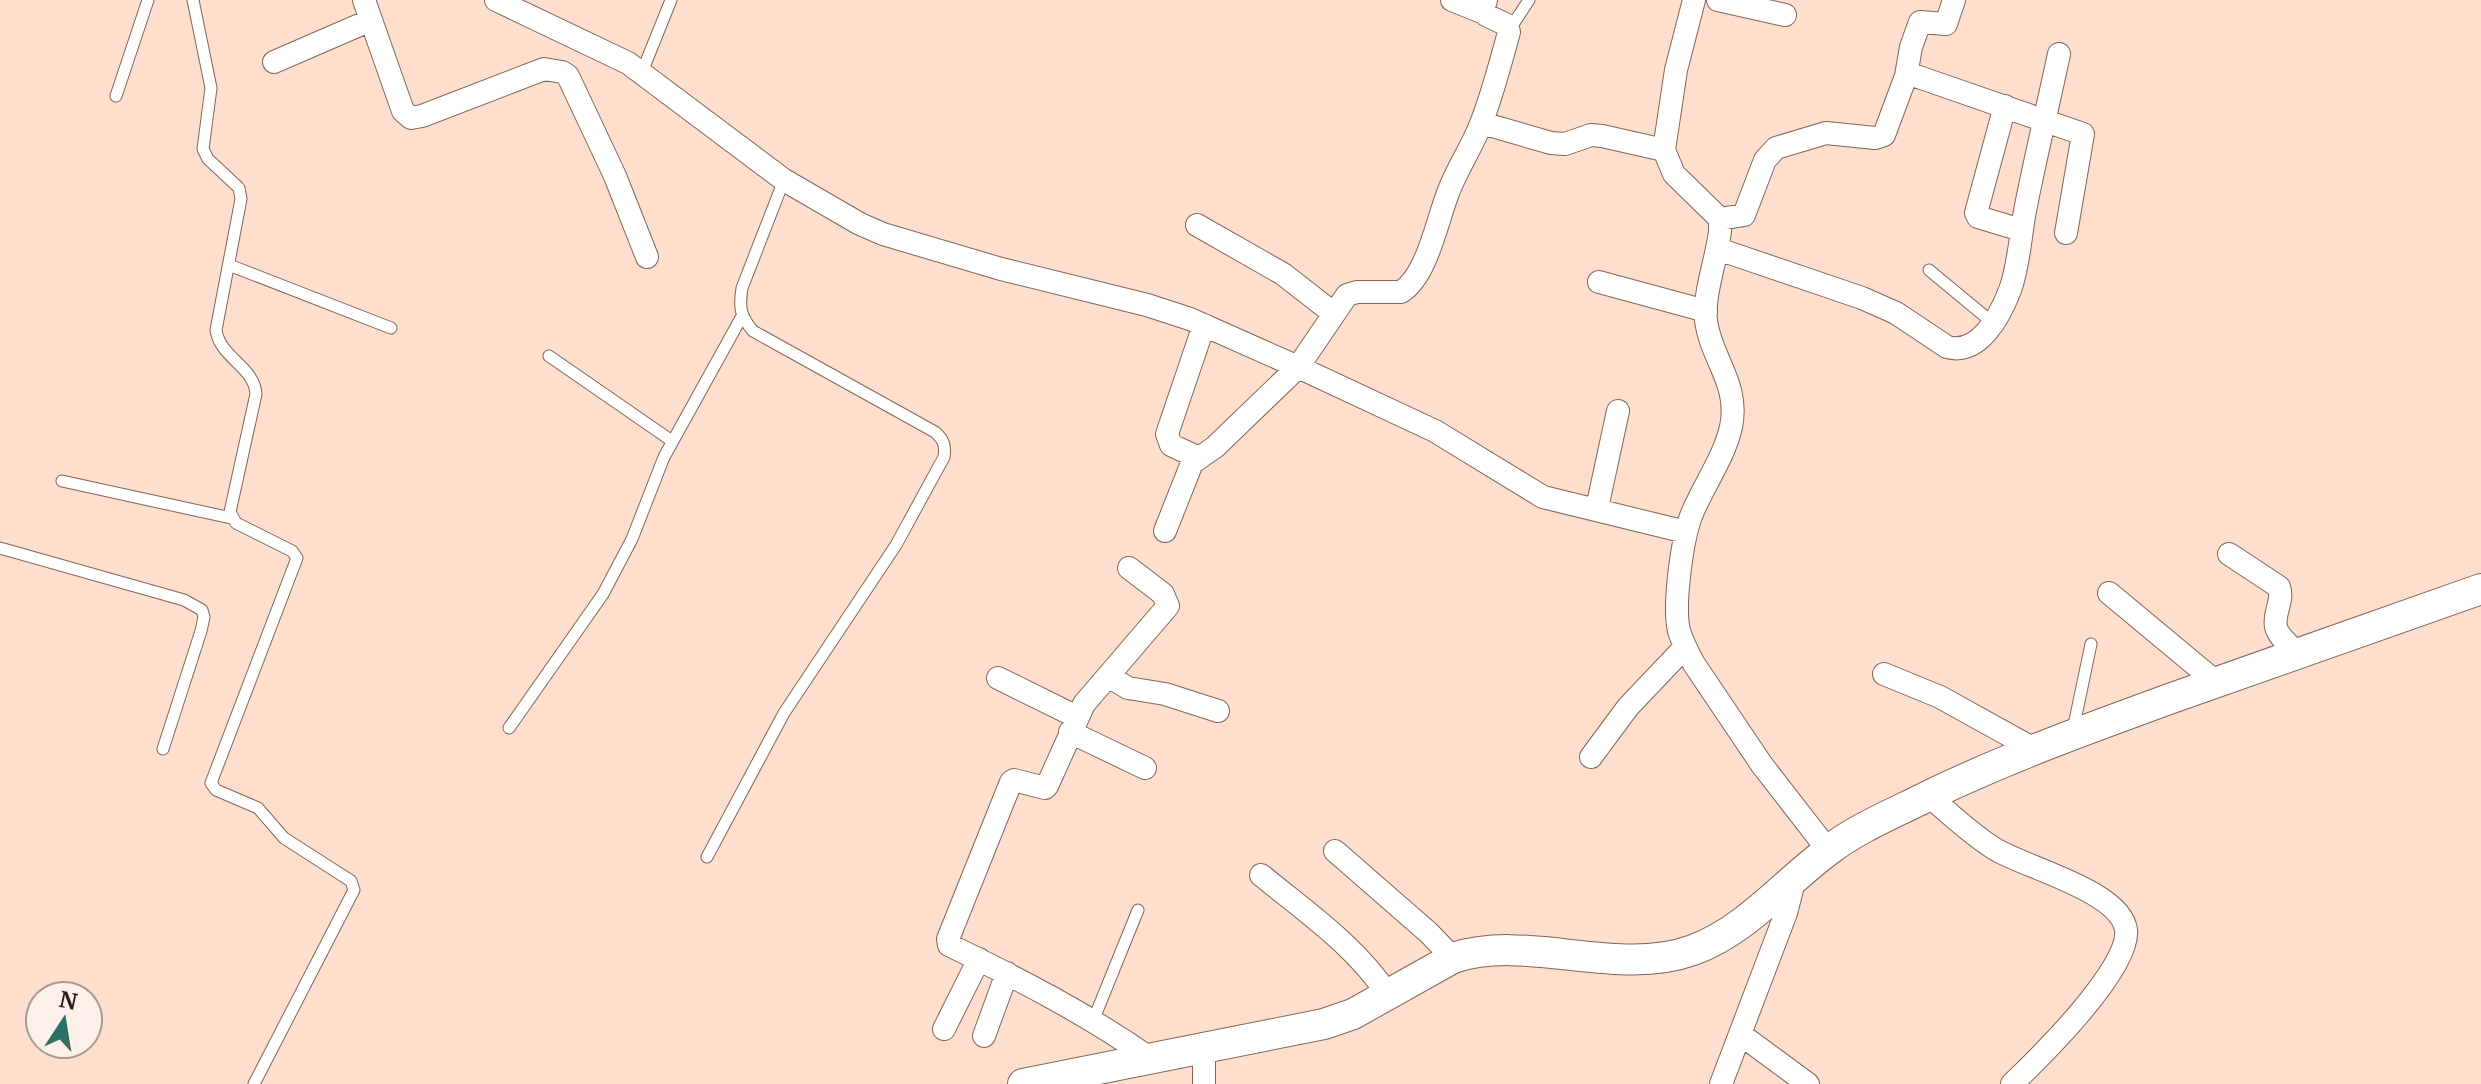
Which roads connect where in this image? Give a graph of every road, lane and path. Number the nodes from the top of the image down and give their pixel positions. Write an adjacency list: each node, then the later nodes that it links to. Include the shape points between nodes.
1 (148, 0): 18 (lane)
2 (193, 0): 30 (lane, via 211,88 203,149 239,188 241,199)
3 (496, 0): 16 (street)
4 (671, 0): 16 (lane)
5 (1452, 0): 10 (street)
6 (1529, 0): 13 (lane)
7 (1694, 0): 22 (street)
8 (1718, 0): 12 (street)
9 (1954, 0): 17 (street, via 1946,24 1920,22)
10 (1485, 6): 13 (street)
11 (368, 10): 15 (street); 29 (street, via 403,111 411,118 544,69 568,76)
12 (1785, 15)
13 (1510, 29): 21 (street)
14 (2059, 54): 20 (street)
15 (274, 62)
16 (642, 72): 23 (street)
17 (1906, 76): 19 (street); 24 (street, via 1884,135 1826,133 1776,148 1765,160 1744,215)
18 (116, 96)
19 (2005, 106): 20 (street); 26 (street, via 1976,213)
20 (2045, 121): 26 (street); 27 (street, via 2084,137)
21 (1482, 123): 22 (street, via 1551,143 1591,135); 34 (street, via 1422,264 1405,289 1352,293)
22 (1664, 150): 24 (street, via 1674,174)
23 (784, 180): 35 (lane, via 742,288); 37 (street, via 883,234)
24 (1720, 219): 28 (street)
25 (1197, 225): 34 (street, via 1283,274)
26 (2021, 230): 36 (street, via 2011,288)
27 (2066, 233)
28 (1718, 249): 33 (street); 36 (street, via 1862,298 1957,350 1971,346)
29 (647, 257)
30 (229, 265): 38 (lane); 46 (lane, via 218,341 252,378 256,394)
31 (1929, 270): 36 (lane)
32 (1599, 282): 33 (street)
33 (1706, 311): 48 (street, via 1730,387 1731,424)
34 (1333, 313): 40 (street)
35 (741, 318): 42 (lane); 72 (lane, via 753,331 935,432 946,448 896,545 784,713)
36 (1993, 323)
37 (1204, 325): 40 (street); 43 (street, via 1167,434 1171,445)
38 (391, 328)
39 (549, 356): 42 (lane)
40 (1298, 367): 43 (street); 45 (street, via 1435,431 1543,497)
41 (1618, 411): 45 (street)
42 (672, 441): 63 (lane, via 603,594)
43 (1199, 458): 47 (street, via 1192,463)
44 (62, 481): 46 (lane)
45 (1597, 508): 48 (street)
46 (231, 518): 87 (lane, via 297,558 212,787 264,812 284,838 351,881 354,890)
47 (1165, 531)
48 (1686, 532): 55 (street, via 1677,615)
49 (0, 548): 65 (lane, via 184,600 202,610 201,631)
50 (2229, 554): 56 (street, via 2279,587 2275,625)
51 (1129, 568): 58 (street, via 1163,594 1168,606)
52 (2481, 589): 56 (street)
53 (2109, 593): 60 (street)
54 (2091, 644): 64 (lane)
55 (1685, 647): 67 (street, via 1628,707); 70 (street, via 1762,765)
56 (2297, 653): 60 (street)
57 (1884, 674): 66 (street, via 1940,697)
58 (1108, 676): 61 (street, via 1128,688); 62 (street)
59 (998, 678): 62 (street)
60 (2216, 682): 64 (street)
61 (1218, 711)
62 (1074, 724): 68 (street); 77 (street, via 1045,788 1011,782 950,933 949,945)
63 (509, 728)
64 (2072, 734): 66 (street)
65 (163, 749)
66 (2034, 749): 69 (street)
67 (1591, 757)
68 (1145, 768)
69 (1929, 796): 70 (street); 91 (street, via 1995,849 2087,890 2124,922 2126,941 2113,966 2065,1031)
70 (1828, 850): 74 (street)
71 (1335, 851): 76 (street)
72 (707, 857)
73 (1261, 875): 79 (street, via 1356,954)
74 (1795, 878): 76 (street, via 1715,940 1668,957 1495,951); 82 (street)
75 (1138, 910): 80 (lane)
76 (1453, 958): 79 (street)
77 (979, 959): 78 (street); 81 (street)
78 (1007, 973): 80 (street); 83 (street)
79 (1388, 995): 84 (street, via 1324,1024)
80 (1093, 1021): 85 (street)
81 (944, 1029)
82 (1740, 1034): 89 (street); 90 (street)
83 (984, 1036)
84 (1204, 1048): 85 (street); 88 (street)
85 (1151, 1059): 86 (street)
86 (1029, 1083)
87 (254, 1084)
88 (1204, 1084)
89 (1721, 1084)
90 (1808, 1084)
91 (2012, 1084)

